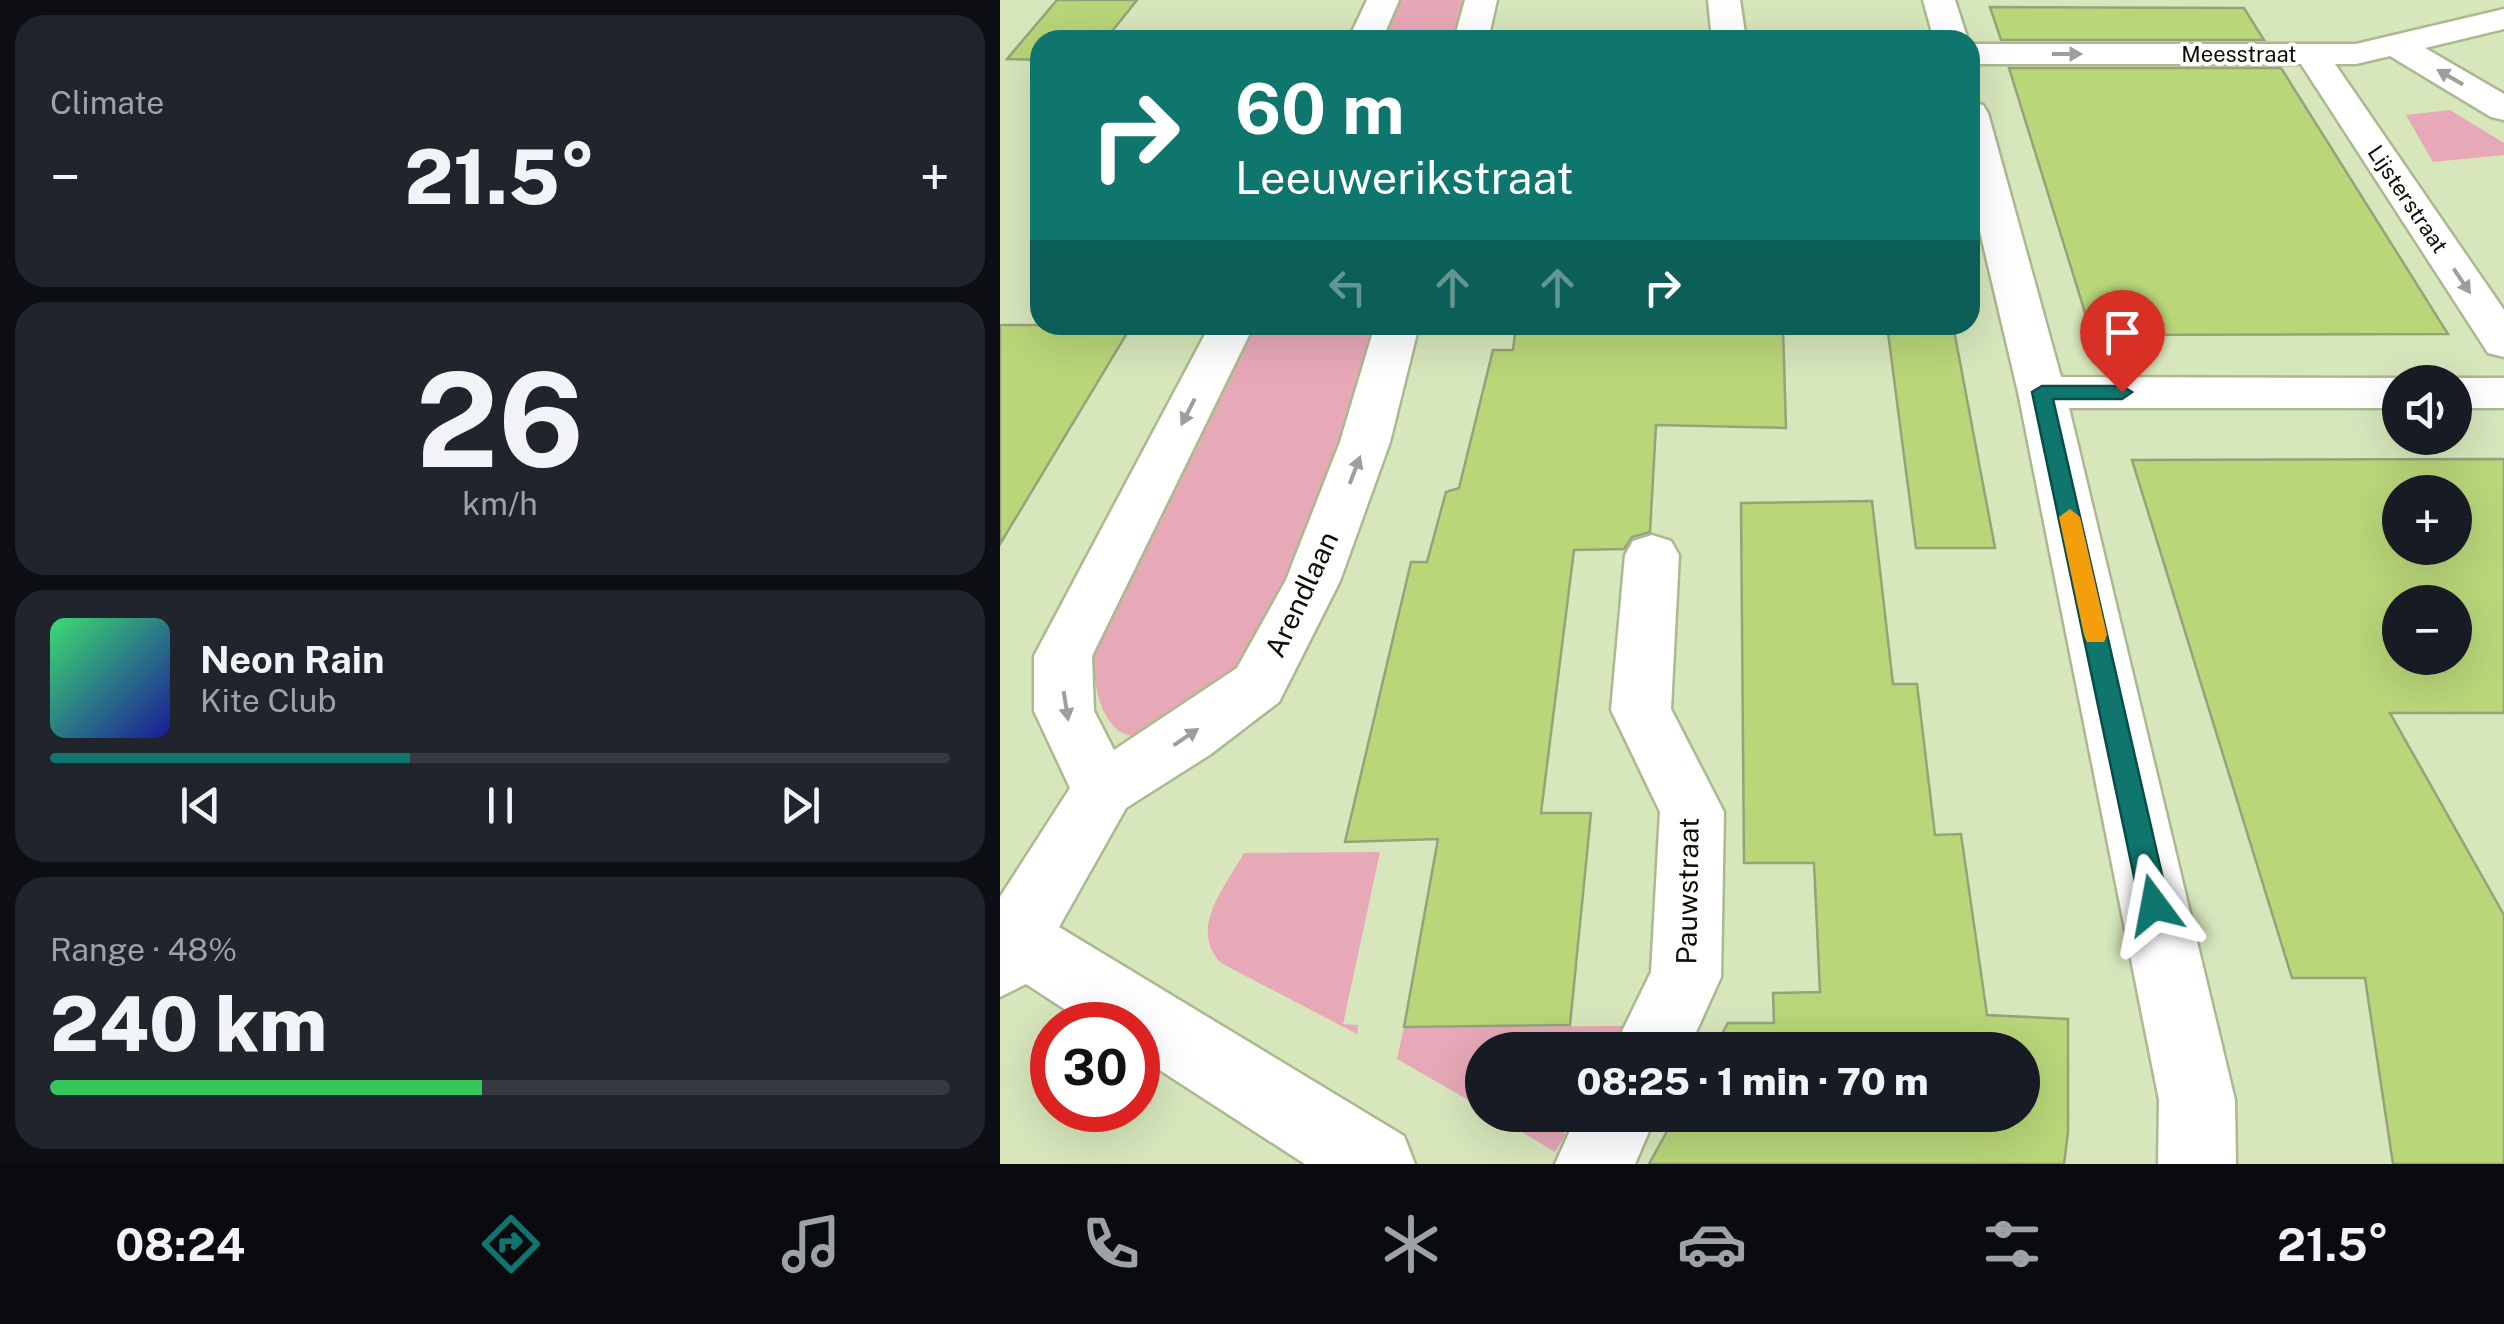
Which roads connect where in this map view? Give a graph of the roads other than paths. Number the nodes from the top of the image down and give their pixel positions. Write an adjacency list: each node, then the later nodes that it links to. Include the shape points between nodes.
1 (1383, 0): 6 (street)
2 (1481, 0): 7 (street)
3 (1724, 0): 8 (street)
4 (1939, 0): 9 (street)
5 (2504, 19): 10 (street, Meesstraat)
6 (1370, 30)
7 (1474, 30)
8 (1728, 30)
9 (1948, 30)
10 (2396, 45): 12 (street, Meesstraat); 13 (street, one-way to 10)
11 (1980, 54): 12 (street, Meesstraat, one-way to 12)
12 (2311, 54): 17 (street, Lijsterstraat, one-way to 17)
13 (2504, 109)
14 (1980, 152): 18 (street)
15 (1227, 335): 23 (street, one-way to 23, via 1063,656 1064,711)
16 (1394, 335): 23 (street, Arendlaan, one-way to 16, via 1258,684 1318,568 1366,442)
17 (2504, 343)
18 (2042, 392): 19 (street); 29 (street, via 2197,1100)
19 (2382, 393)
20 (2472, 393): 21 (street)
21 (2504, 393)
22 (1652, 555): 25 (street, Pauwstraat, via 1642,710 1692,812 1686,977)
23 (1104, 789): 24 (street, Arendlaan)
24 (1005, 942): 27 (street)
25 (1659, 1032)
26 (1610, 1132): 28 (street)
27 (1376, 1164)
28 (1594, 1164)
29 (2197, 1164)

